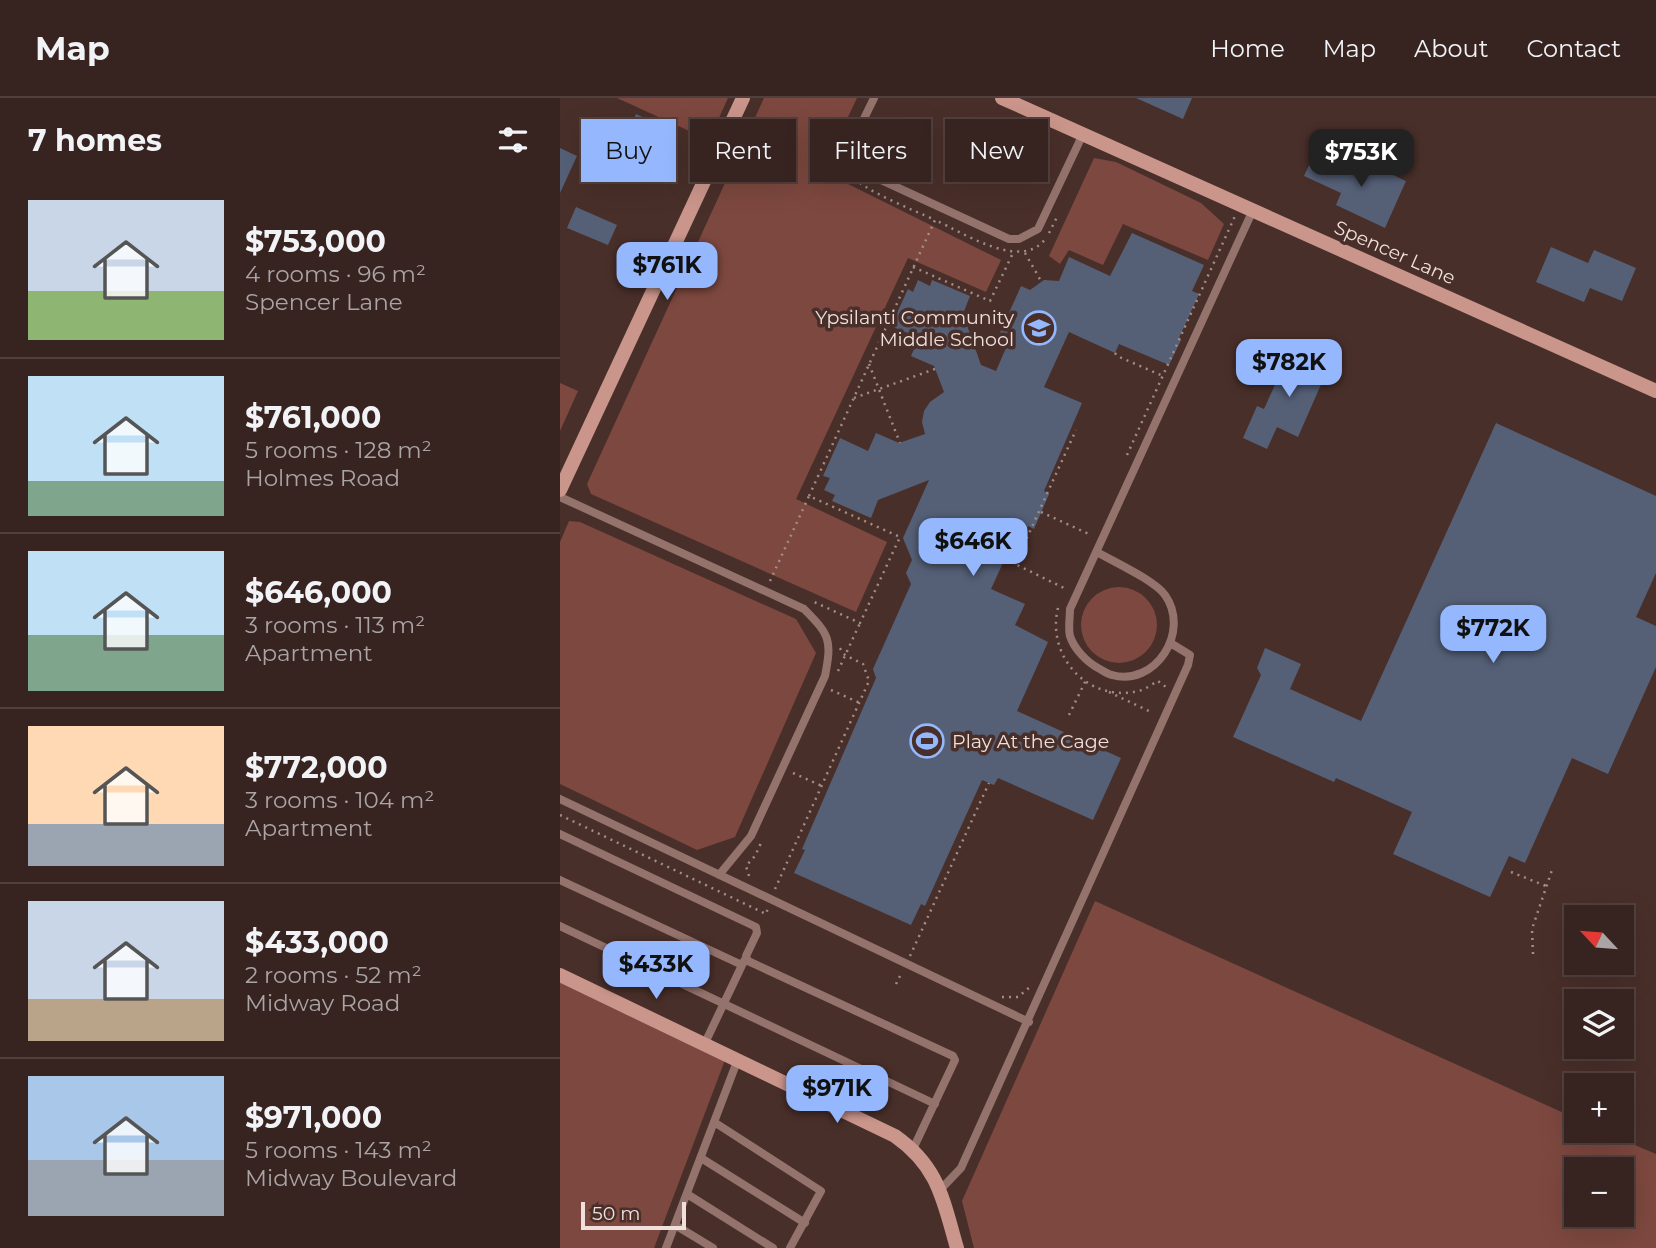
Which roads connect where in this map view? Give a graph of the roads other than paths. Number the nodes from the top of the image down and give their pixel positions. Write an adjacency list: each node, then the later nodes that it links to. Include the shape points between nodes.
1 (743, 98): 7 (street)
2 (874, 98): 4 (lane, via 854,144 866,173 1000,236 1019,239 1038,229)
3 (1002, 98): 4 (street, Spencer Lane)
4 (1083, 134): 5 (street, Spencer Lane)
5 (1247, 207): 6 (street, Spencer Lane); 9 (lane)
6 (1656, 391)
7 (560, 491)
8 (560, 497): 13 (lane, via 804,609 823,628 830,648 825,676 751,836)
9 (1097, 552): 10 (lane, via 1165,595 1174,619); 10 (lane, via 1070,609 1070,636 1086,662 1112,675 1131,676 1154,666)
10 (1172, 644): 20 (lane, via 1190,654 1188,665)
11 (560, 799): 13 (lane)
12 (560, 834): 16 (lane, via 756,927)
13 (719, 875): 20 (lane)
14 (560, 880): 17 (lane)
15 (560, 926): 19 (lane)
16 (746, 956): 17 (lane); 23 (lane, via 748,961 953,1056)
17 (742, 965): 19 (lane)
18 (560, 975): 21 (street)
19 (724, 1003): 21 (lane); 23 (lane)
20 (1029, 1022): 27 (lane, via 961,1168)
21 (705, 1043): 22 (street)
22 (738, 1059): 24 (lane); 25 (street, via 877,1125)
23 (935, 1104): 25 (lane)
24 (714, 1122): 26 (lane); 29 (lane, via 821,1191)
25 (913, 1149): 27 (street)
26 (701, 1158): 28 (lane); 29 (lane)
27 (940, 1190): 35 (street)
28 (687, 1194): 30 (lane); 33 (lane)
29 (805, 1223): 34 (lane)
30 (676, 1225): 31 (lane); 32 (lane)
31 (666, 1248)
32 (713, 1248)
33 (774, 1248)
34 (790, 1248)
35 (957, 1248)

